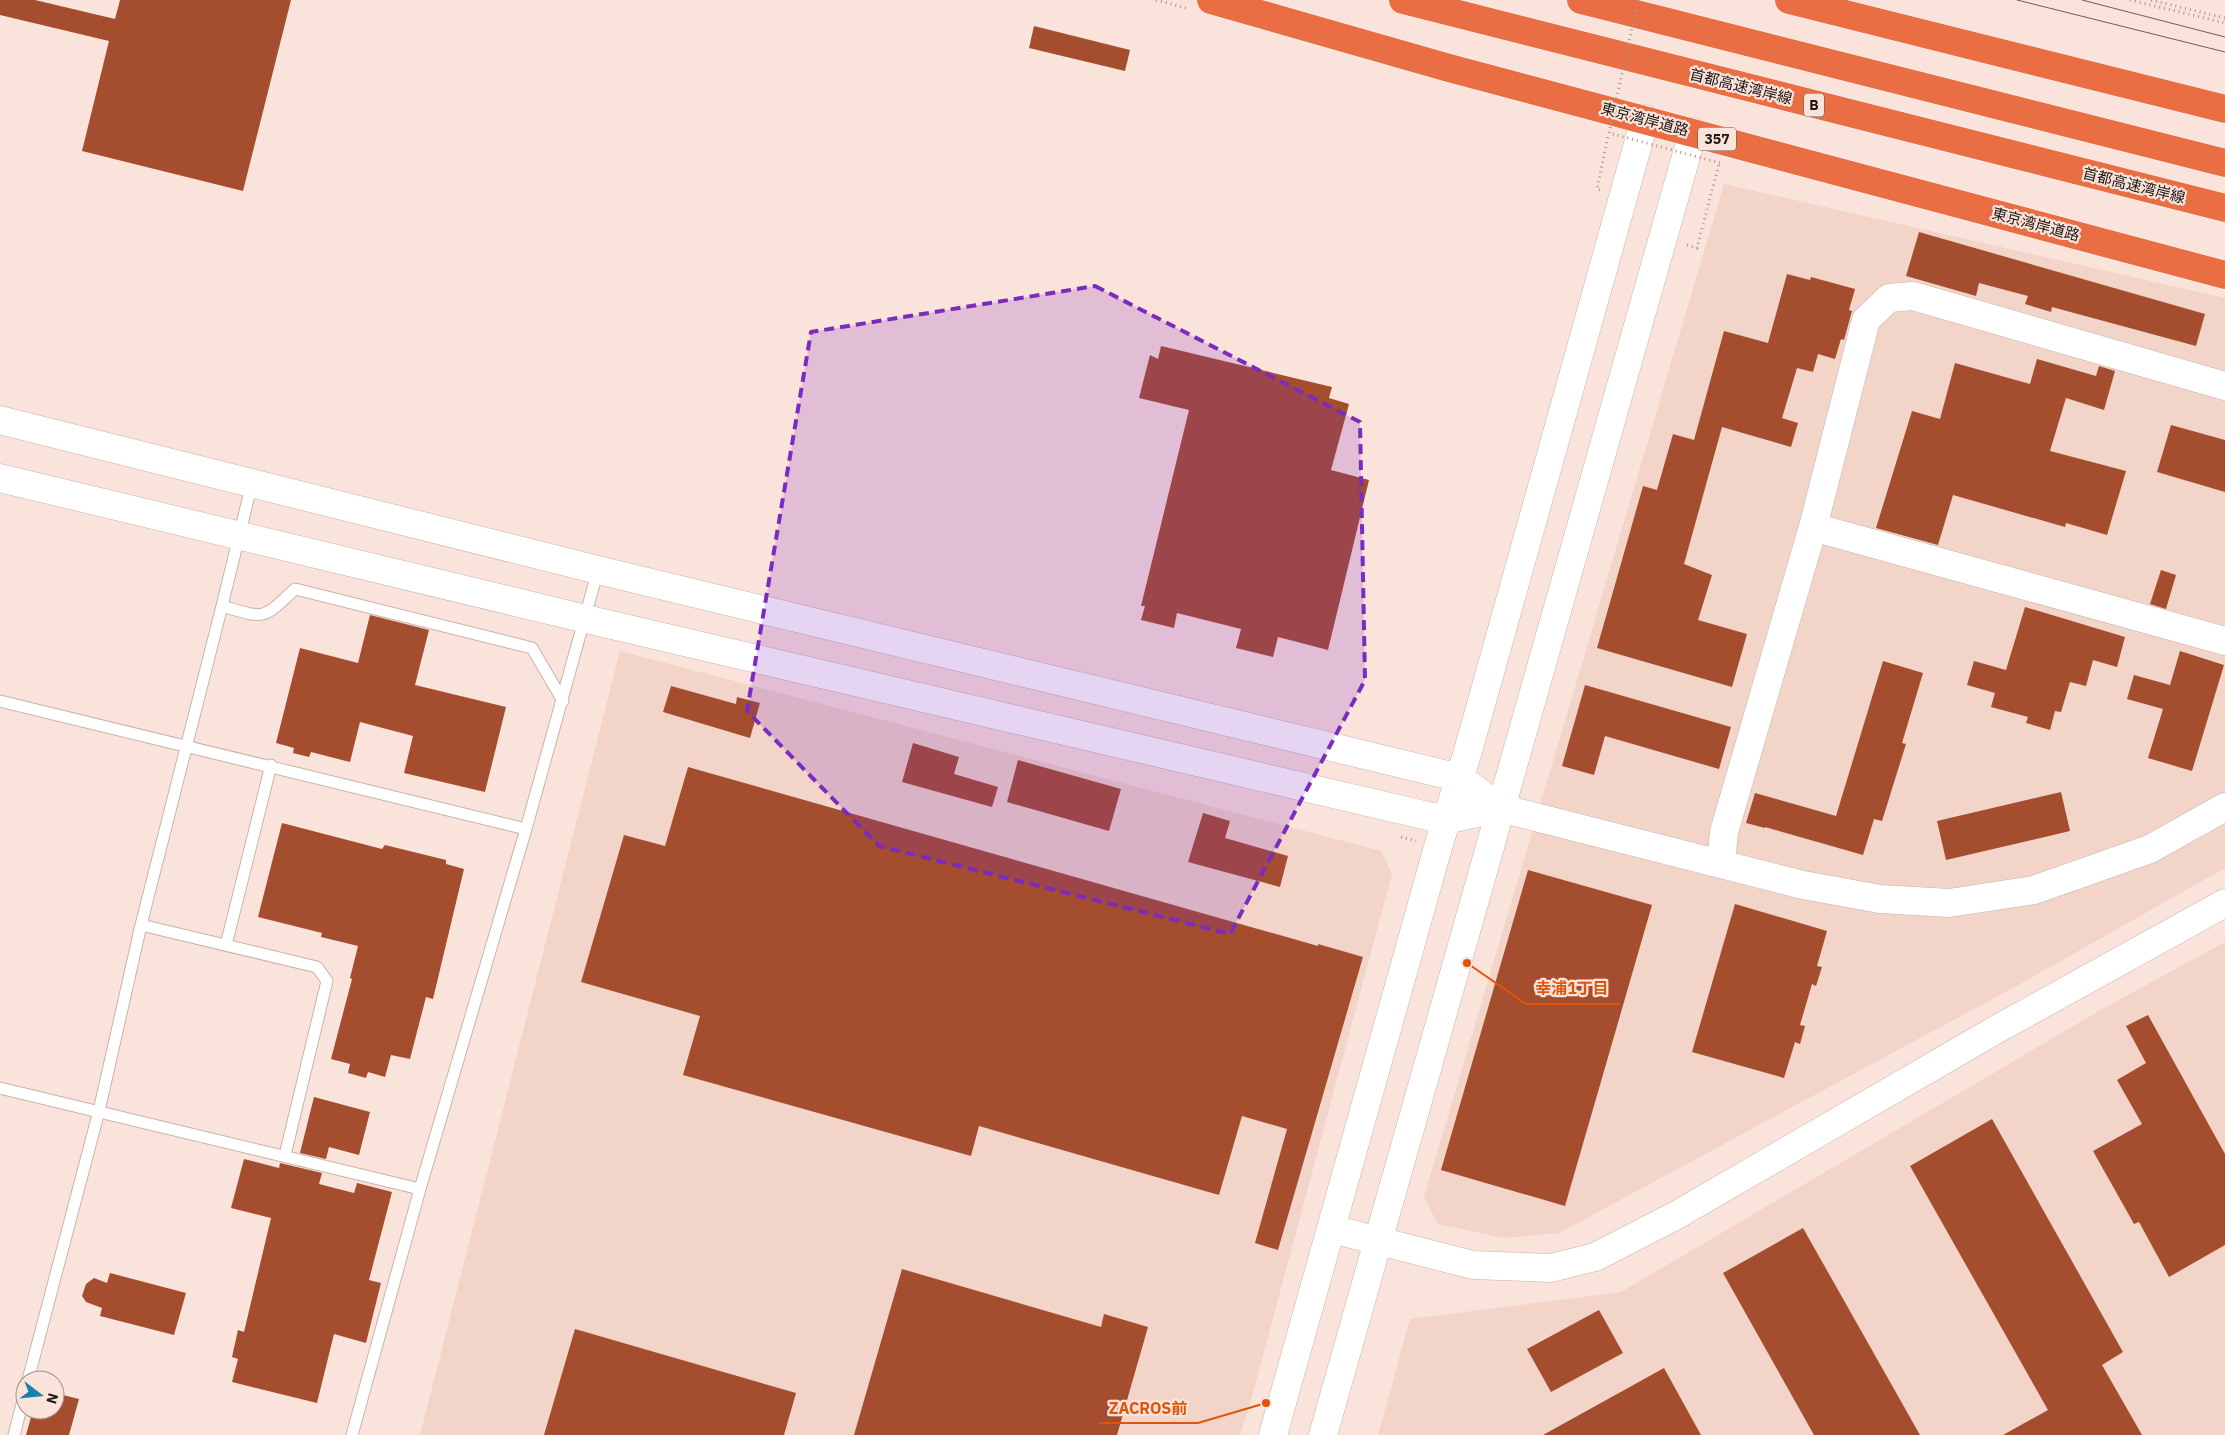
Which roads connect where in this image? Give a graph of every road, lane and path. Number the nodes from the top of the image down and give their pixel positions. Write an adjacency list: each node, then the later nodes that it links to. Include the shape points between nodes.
1 (1211, 0): 11 (highway, 東京湾岸道路 / 357, via 1449,68)
2 (1403, 0): 19 (highway, 首都高速湾岸線 / B)
3 (1581, 0): 16 (highway)
4 (1638, 0): 14 (path, bridge)
5 (1788, 0): 10 (highway)
6 (2130, 0): 9 (path)
7 (2151, 0): 8 (path)
8 (2225, 18)
9 (2225, 23)
10 (2225, 109)
11 (1645, 119): 13 (highway, 東京湾岸道路 / 357); 36 (street)
12 (1600, 130): 14 (path)
13 (1693, 132): 21 (highway, 東京湾岸道路 / 357); 38 (street)
14 (1609, 133): 15 (path, bridge); 18 (path)
15 (1720, 163): 17 (path); 20 (path, via 1697,248)
16 (2225, 163)
17 (1729, 166)
18 (1597, 189)
19 (2225, 208)
20 (1687, 244)
21 (2225, 275)
22 (2225, 386): 26 (street, via 1913,296 1890,298 1866,320)
23 (0, 420): 25 (street)
24 (0, 478): 27 (street)
25 (252, 483): 27 (lane); 28 (street)
26 (1813, 527): 31 (street); 41 (street, via 1724,832)
27 (239, 537): 29 (lane); 30 (street)
28 (598, 570): 30 (lane); 36 (street)
29 (222, 606): 33 (lane, via 255,616 270,612 295,589 532,648); 34 (lane)
30 (586, 619): 33 (lane); 39 (street)
31 (2225, 641)
32 (0, 701): 34 (lane)
33 (563, 701): 40 (lane)
34 (186, 744): 35 (lane); 43 (lane)
35 (271, 765): 40 (lane); 44 (lane)
36 (1460, 778): 38 (street); 39 (street)
37 (2225, 807): 41 (street, via 2150,849 2034,890 1949,903 1880,899 1803,885)
38 (1500, 808): 39 (street); 41 (street); 50 (street)
39 (1445, 820): 49 (street)
40 (526, 829): 48 (lane)
41 (1721, 863)
42 (2225, 903): 50 (street, via 1992,1032 1675,1216 1595,1257 1551,1268 1473,1265)
43 (141, 925): 44 (lane); 46 (lane)
44 (226, 945): 47 (lane, via 318,967 327,981)
45 (0, 1088): 46 (lane)
46 (98, 1111): 47 (lane); 51 (lane)
47 (285, 1155): 48 (lane)
48 (420, 1189): 54 (lane)
49 (1332, 1229): 50 (street); 55 (street)
50 (1378, 1241): 56 (street)
51 (31, 1370)
52 (18, 1420): 53 (lane)
53 (14, 1435)
54 (352, 1435)
55 (1273, 1435)
56 (1323, 1435)

